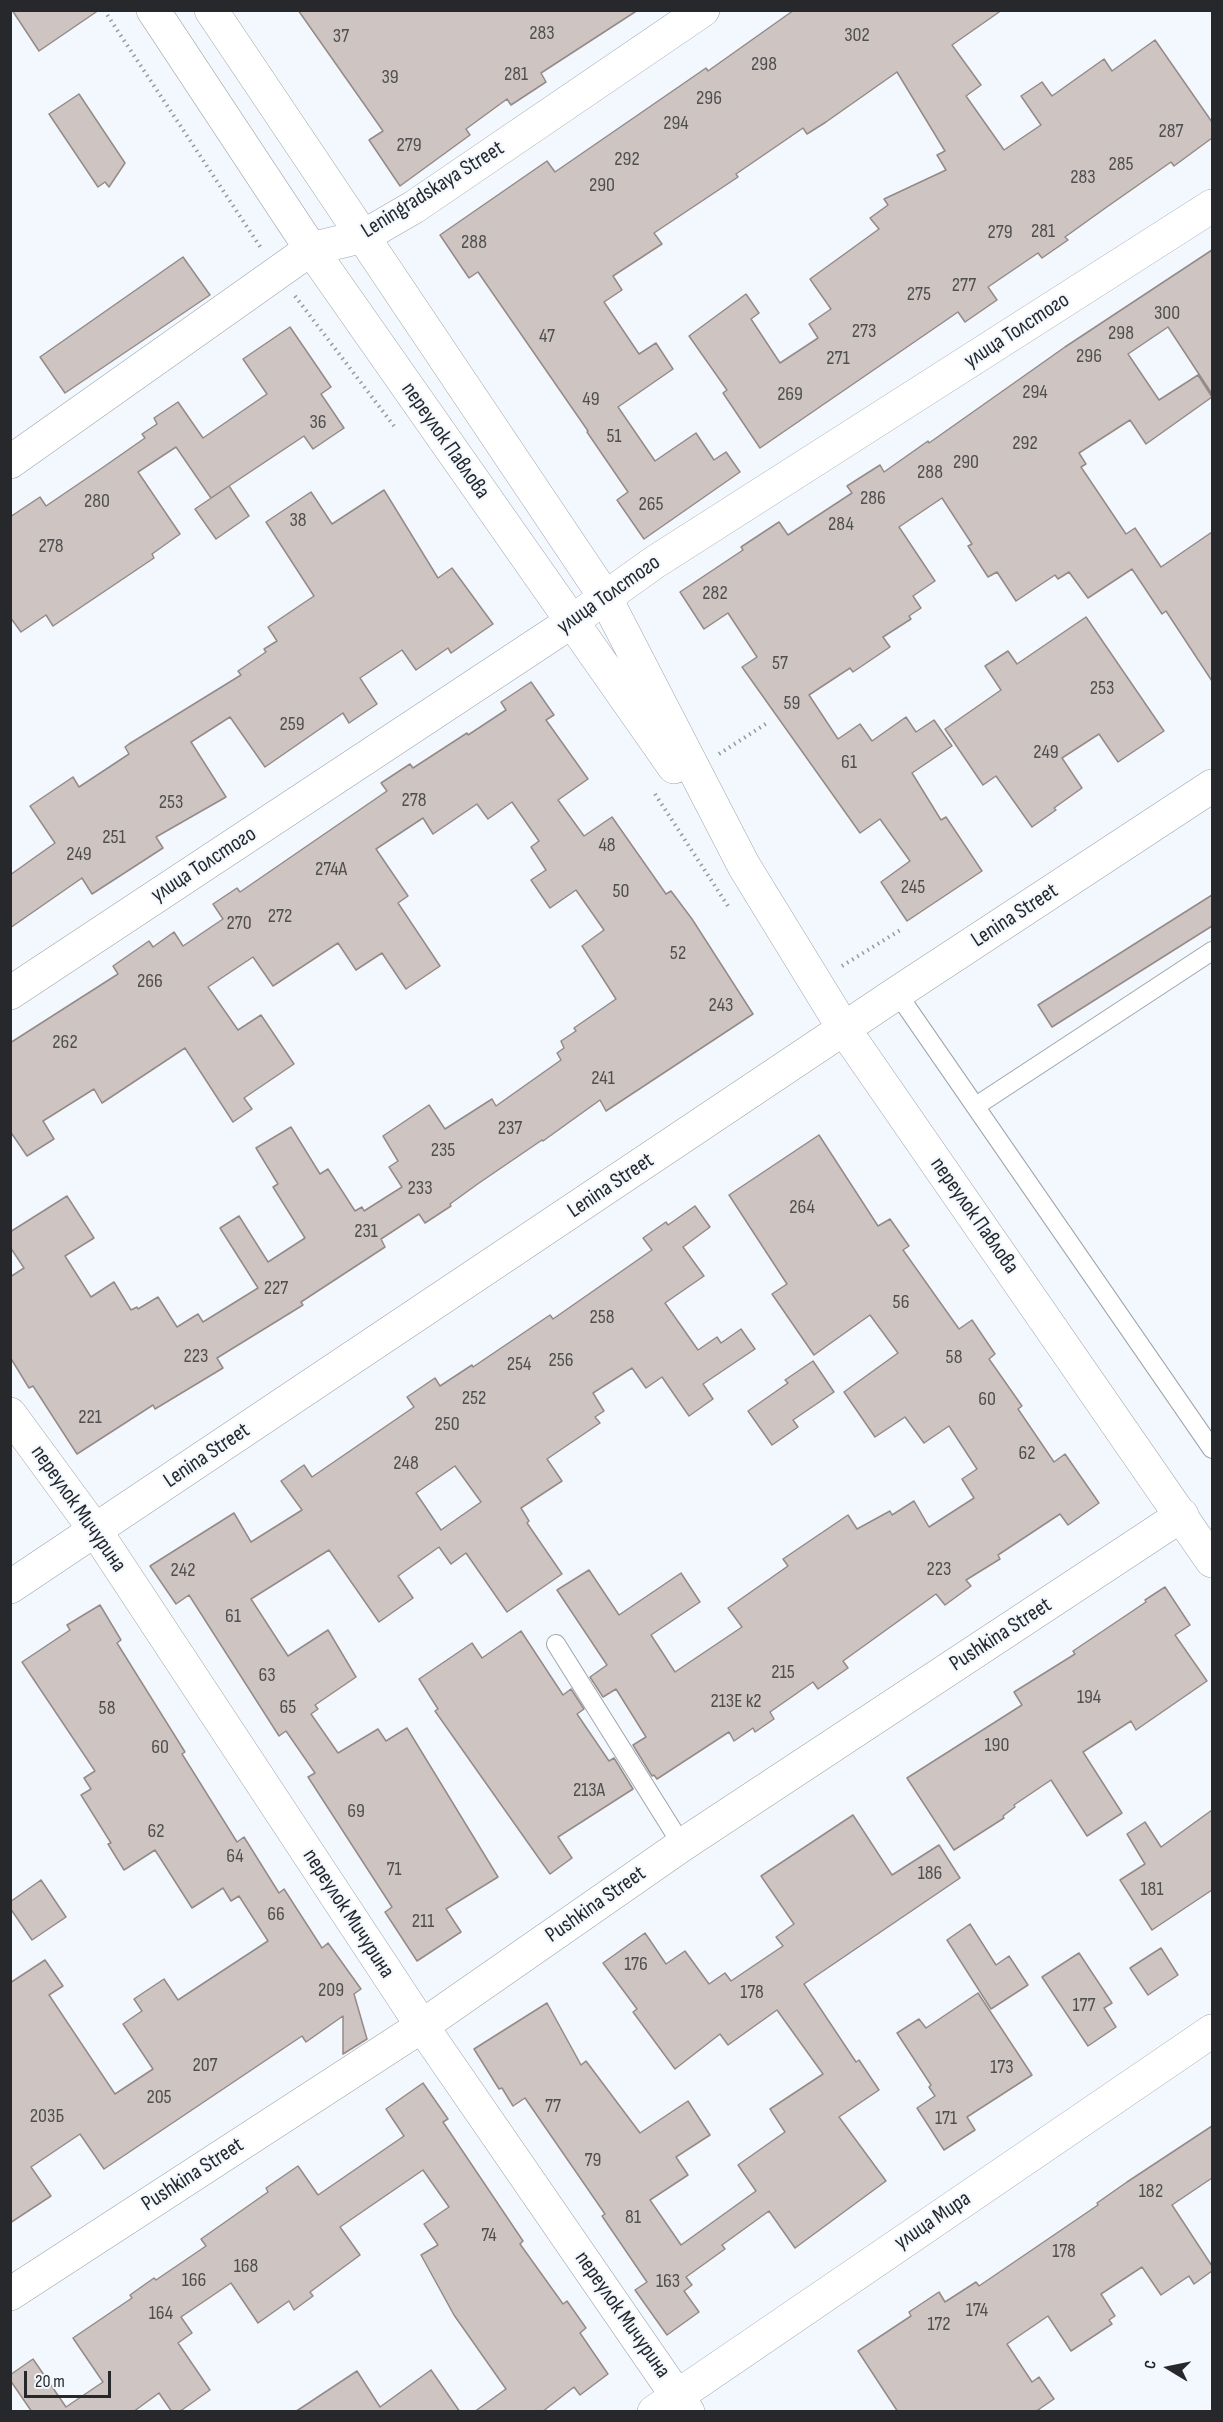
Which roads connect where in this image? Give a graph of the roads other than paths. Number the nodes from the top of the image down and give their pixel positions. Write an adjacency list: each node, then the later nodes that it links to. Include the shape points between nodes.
1 (153, 10): 6 (street, переулок Павлова)
2 (211, 10): 5 (street, переулок Павлова)
3 (704, 10): 5 (street, Leningradskaya Street, via 414,207)
4 (1212, 206): 8 (street, улица Толстого)
5 (364, 236): 6 (street, Leningradskaya Street); 8 (street, переулок Павлова)
6 (311, 249): 7 (street, Leningradskaya Street); 9 (street, переулок Павлова)
7 (10, 462)
8 (605, 597): 9 (street, улица Толстого); 11 (street, переулок Павлова)
9 (571, 622): 11 (street, переулок Павлова); 13 (street, улица Толстого)
10 (1212, 786): 14 (street, Lenina Street)
11 (744, 866): 15 (street, переулок Павлова)
12 (1212, 951): 16 (lane)
13 (10, 993)
14 (897, 993): 15 (street, Lenina Street); 16 (lane)
15 (844, 1029): 19 (street, переулок Павлова); 20 (street, Lenina Street)
16 (976, 1106): 18 (lane)
17 (10, 1414): 20 (street, переулок Мичурина)
18 (1212, 1449)
19 (1182, 1515): 21 (street, переулок Павлова); 24 (street, Pushkina Street)
20 (95, 1530): 22 (street, Lenina Street); 25 (street, переулок Мичурина)
21 (1212, 1561)
22 (10, 1587)
23 (556, 1644): 24 (lane)
24 (682, 1845): 25 (street, Pushkina Street)
25 (422, 2026): 27 (street, Pushkina Street); 28 (street, переулок Мичурина)
26 (1212, 2031): 28 (street, улица Мира)
27 (10, 2294)
28 (673, 2406)

